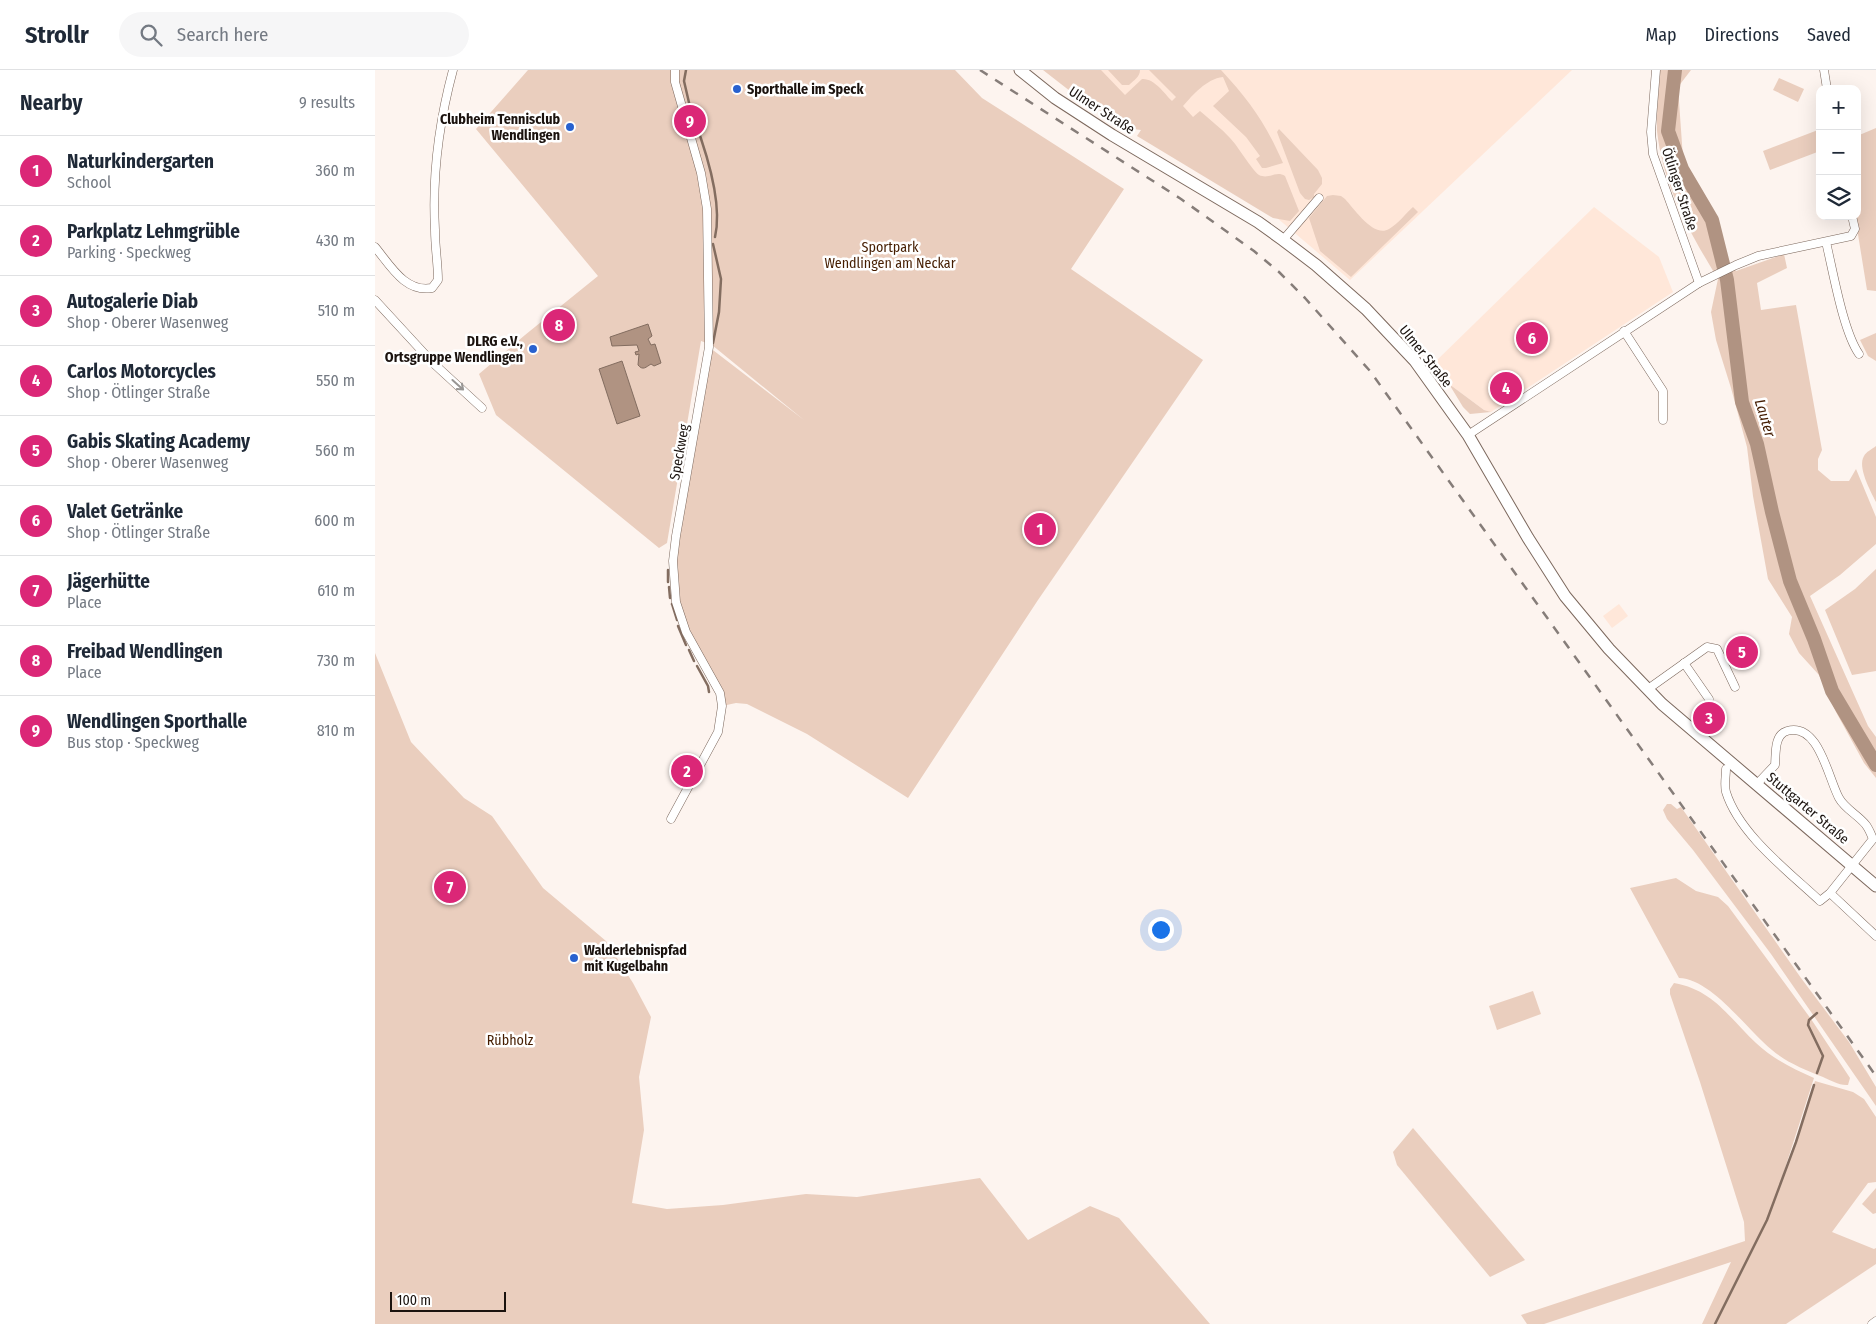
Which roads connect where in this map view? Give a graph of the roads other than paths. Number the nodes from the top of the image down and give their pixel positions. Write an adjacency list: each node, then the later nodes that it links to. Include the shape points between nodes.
1 (453, 70): 11 (street, via 435,161 438,280 432,288 412,287)
2 (675, 70): 26 (street, Speckweg, via 675,82 701,173 707,209 709,320 707,356 673,561 676,602 686,632 720,693 722,706 719,732)
3 (1020, 70): 9 (main road, Ulmer Straße, via 1055,98 1112,135)
4 (1656, 70): 12 (street, Ötlinger Straße, via 1651,132 1653,154)
5 (1824, 70): 6 (street)
6 (1826, 85)
7 (1319, 198): 9 (street)
8 (1852, 220): 10 (street, via 1854,233 1851,236)
9 (1283, 240): 18 (main road, Ulmer Straße, via 1367,309 1415,361)
10 (1826, 242): 12 (street, via 1758,256); 15 (street, via 1842,308 1853,345)
11 (375, 247)
12 (1699, 283): 14 (street)
13 (375, 300): 16 (street, one-way to 16, via 433,363)
14 (1624, 331): 17 (street, via 1663,391); 18 (street)
15 (1859, 354)
16 (482, 408)
17 (1663, 420)
18 (1468, 435): 21 (main road, Ulmer Straße, via 1565,596)
19 (1684, 663): 20 (street, via 1707,647 1717,649); 21 (street); 22 (street)
20 (1735, 687)
21 (1648, 689): 23 (main road, Ulmer Straße)
22 (1709, 699)
23 (1719, 753): 25 (main road, Stuttgarter Straße)
24 (1726, 769): 29 (street, via 1725,790 1734,811 1758,842 1821,901)
25 (1757, 784): 27 (main road, Stuttgarter Straße); 27 (street, via 1775,765 1776,744 1782,734 1799,730 1808,734 1822,754 1840,800 1867,826 1873,839)
26 (671, 819)
27 (1852, 865): 28 (main road, Stuttgarter Straße); 29 (street)
28 (1876, 886)
29 (1830, 893): 30 (street)
30 (1876, 936)
31 (1876, 1321): 32 (street)
32 (1872, 1324)

